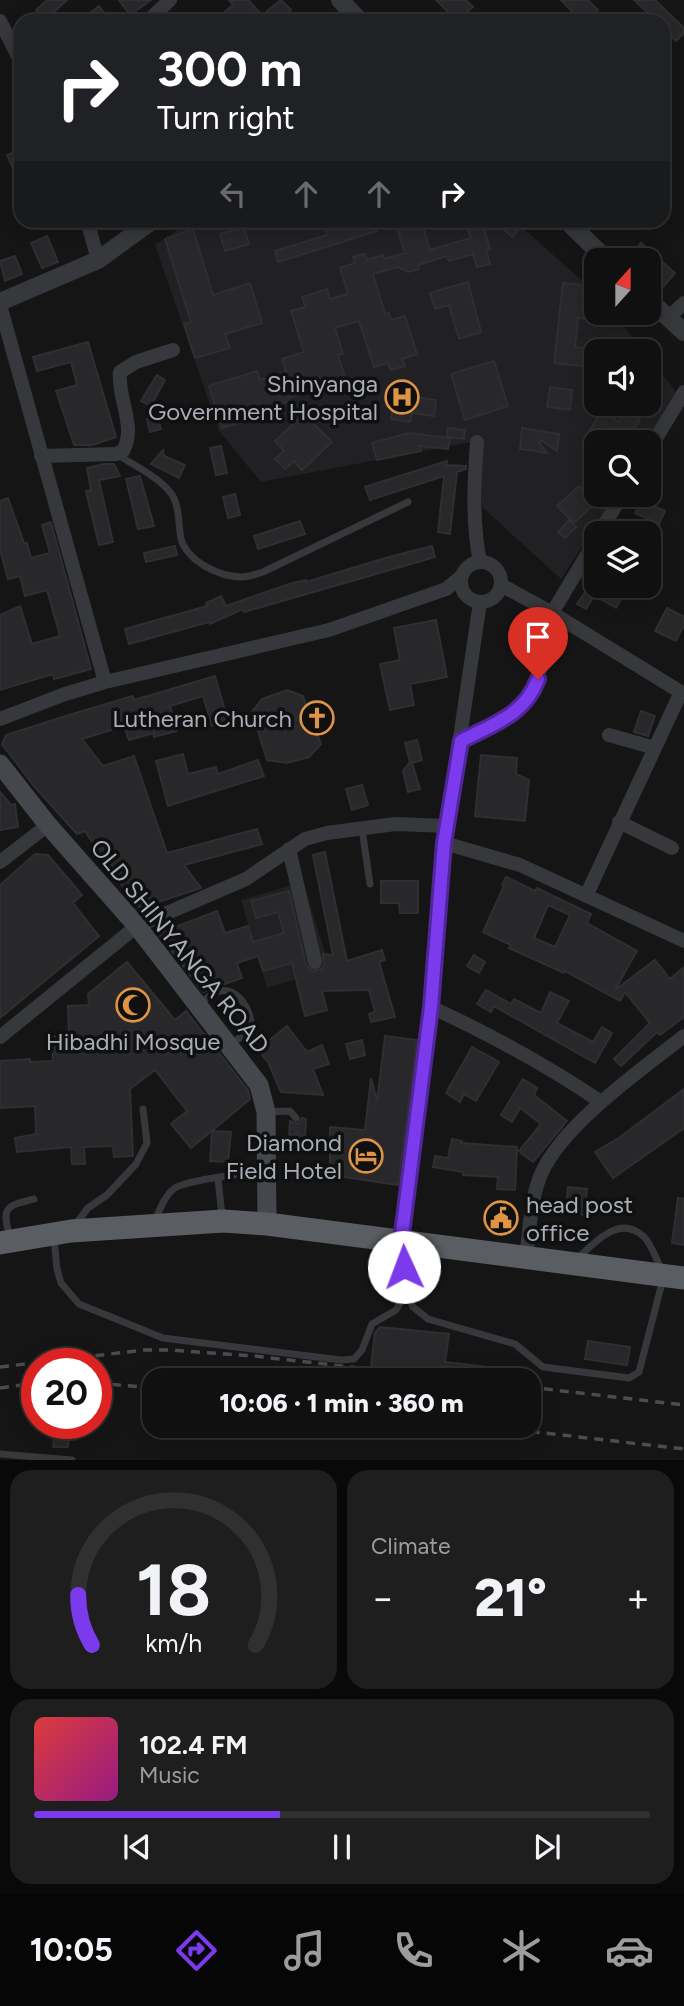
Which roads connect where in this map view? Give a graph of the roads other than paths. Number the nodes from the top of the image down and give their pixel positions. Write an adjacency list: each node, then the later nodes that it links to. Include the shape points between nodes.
1 (170, 0): 3 (street)
2 (340, 0): 4 (street)
3 (155, 14)
4 (353, 14)
5 (0, 21): 6 (street)
6 (14, 48)
7 (89, 228): 11 (street)
8 (142, 228): 11 (street)
9 (574, 228): 10 (street)
10 (595, 248)
11 (98, 260): 13 (street)
12 (684, 303): 15 (street)
13 (0, 304): 22 (street)
14 (662, 312): 15 (street)
15 (668, 318): 16 (street)
16 (684, 332)
17 (173, 351): 21 (street, via 120,372 128,439 123,451)
18 (684, 392): 19 (street)
19 (661, 430)
20 (477, 442): 25 (street, via 474,512)
21 (116, 454): 22 (street); 23 (lane, via 169,491 182,542 191,556 232,576 263,572)
22 (41, 456): 30 (street)
23 (408, 502)
24 (584, 559): 29 (street)
25 (480, 562): 26 (street, via 469,566); 27 (street, via 497,569)
26 (462, 576): 28 (street, via 464,592); 30 (street, via 446,589 329,631)
27 (501, 585): 28 (street, via 494,597); 29 (street)
28 (480, 602): 34 (street)
29 (552, 613): 31 (street); 34 (street, via 542,665 530,697 519,710)
30 (105, 682): 32 (street)
31 (682, 693): 35 (street)
32 (0, 719)
33 (609, 735): 35 (street)
34 (461, 741): 39 (street)
35 (655, 748): 37 (street)
36 (0, 764): 38 (main road, OLD SHINYANGA ROAD)
37 (619, 822): 42 (street); 46 (street)
38 (48, 825): 44 (street); 47 (main road, OLD SHINYANGA ROAD)
39 (447, 825): 40 (street); 41 (street)
40 (362, 828): 43 (street, via 305,839); 45 (lane)
41 (444, 843): 46 (street, via 520,865); 51 (street)
42 (672, 848)
43 (289, 849): 47 (street, via 246,878); 49 (street)
44 (0, 862)
45 (370, 884)
46 (586, 896): 48 (street)
47 (137, 926): 50 (main road, OLD SHINYANGA ROAD); 53 (street)
48 (684, 942)
49 (315, 962)
50 (197, 1005): 54 (main road, OLD SHINYANGA ROAD); 54 (lane, via 219,991 244,1002 252,1018 251,1028)
51 (431, 1007): 55 (street, via 496,1037); 69 (street)
52 (684, 1036): 55 (street)
53 (0, 1037)
54 (231, 1045): 57 (main road, OLD SHINYANGA ROAD, via 259,1085)
55 (601, 1102): 70 (street, via 561,1143 540,1175)
56 (143, 1109): 67 (lane, via 147,1143 136,1164)
57 (265, 1112): 58 (lane, via 290,1111); 60 (main road, OLD SHINYANGA ROAD)
58 (296, 1118)
59 (297, 1138): 60 (lane, via 290,1147)
60 (268, 1149): 61 (main road, OLD SHINYANGA ROAD)
61 (268, 1169): 62 (lane); 65 (main road, OLD SHINYANGA ROAD)
62 (218, 1179): 64 (lane); 66 (lane, via 174,1189)
63 (34, 1199): 68 (lane, via 6,1210)
64 (223, 1221): 65 (highway); 66 (highway)
65 (267, 1224): 69 (highway)
66 (152, 1227): 67 (highway)
67 (62, 1233): 68 (highway); 73 (lane, via 57,1269 61,1283 79,1304 163,1338 354,1359 372,1324 396,1310)
68 (6, 1242)
69 (401, 1242): 70 (highway); 73 (lane)
70 (526, 1257): 71 (highway)
71 (572, 1263): 72 (highway); 72 (lane, via 606,1233 616,1228 631,1230 644,1236)
72 (674, 1277): 73 (lane, via 639,1371 629,1378 543,1367 515,1344 428,1319 413,1307)
73 (406, 1292)
74 (0, 1454): 75 (lane)
75 (72, 1460)

